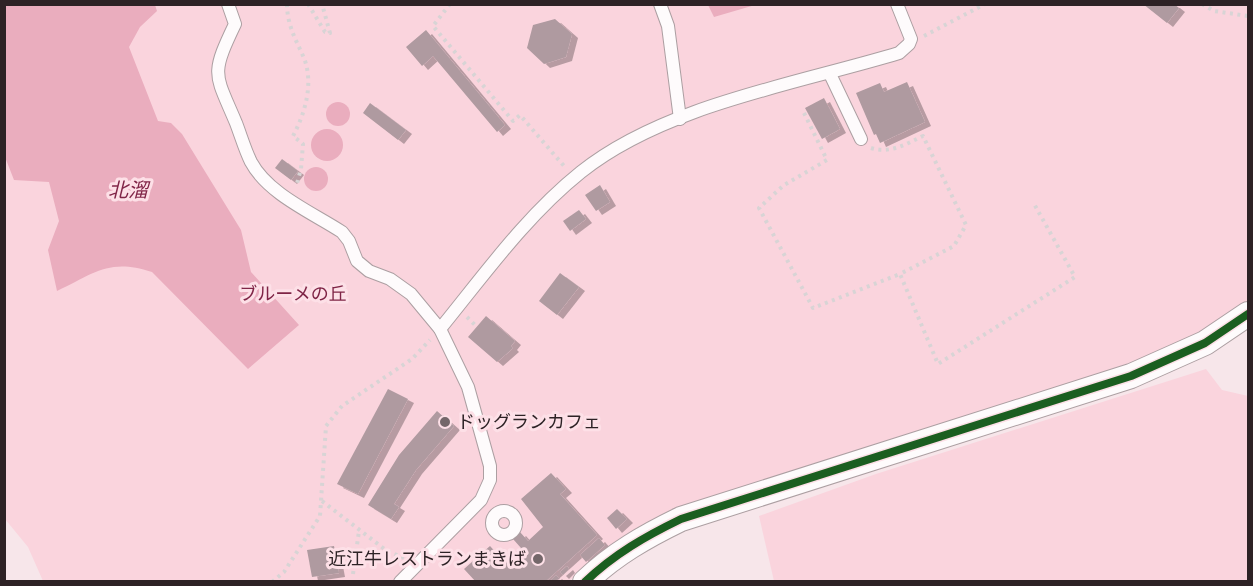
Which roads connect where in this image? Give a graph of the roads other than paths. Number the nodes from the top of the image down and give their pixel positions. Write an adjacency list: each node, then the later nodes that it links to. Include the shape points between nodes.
1 (228, 4): 8 (lane, via 235,24 217,71 221,92 252,163 265,179 342,232 357,261 411,294)
2 (660, 4): 5 (lane, via 668,26)
3 (897, 4): 4 (lane, via 910,33 909,44 899,53)
4 (830, 74): 5 (lane, via 761,91); 6 (lane)
5 (680, 119): 8 (lane, via 645,131 574,178 542,206)
6 (861, 139)
7 (1248, 314): 12 (street, via 1205,343 1131,376 681,519 630,546)
8 (440, 328): 9 (lane, via 468,387 485,441 490,480)
9 (481, 500): 10 (lane); 11 (lane)
10 (496, 514)
11 (400, 582)
12 (585, 582)

